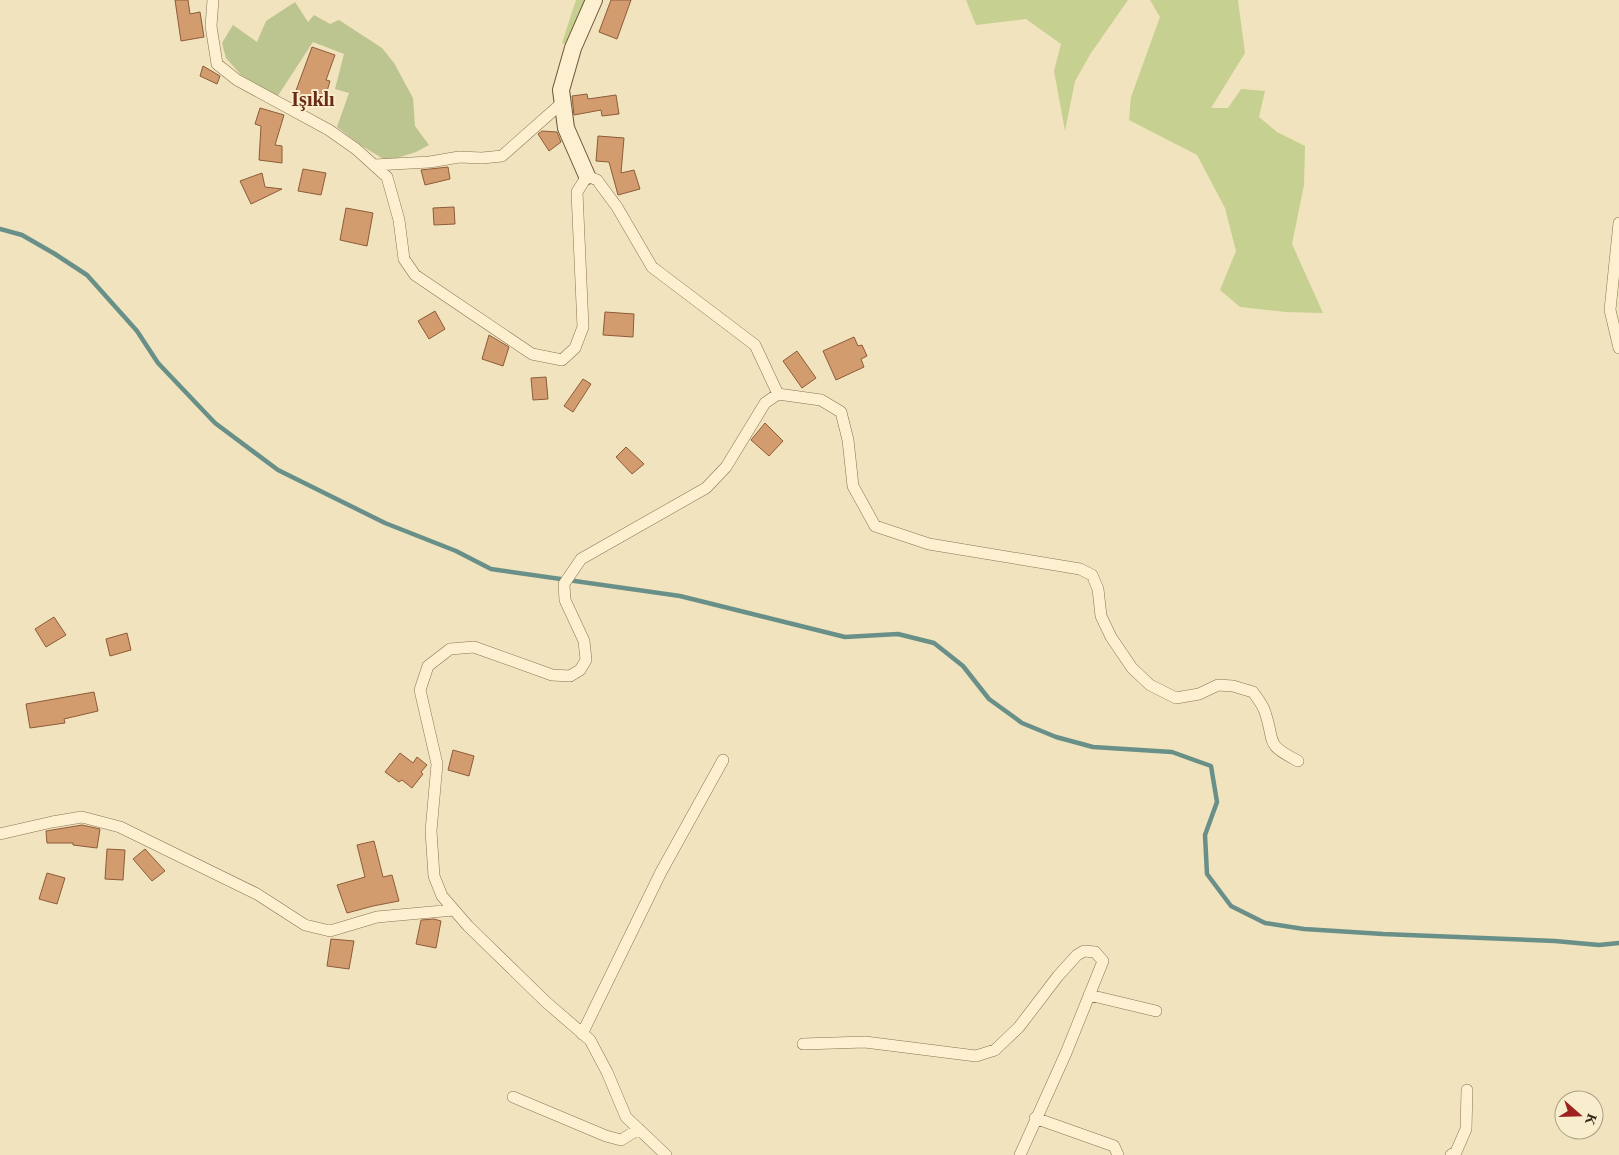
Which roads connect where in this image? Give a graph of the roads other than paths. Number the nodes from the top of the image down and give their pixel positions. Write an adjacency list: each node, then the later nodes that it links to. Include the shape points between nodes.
1 (212, 0): 4 (street, via 217,64 237,80 329,130)
2 (594, 0): 3 (street, via 573,48 561,90)
3 (563, 102): 4 (street, via 502,156); 5 (street, via 566,128)
4 (374, 165): 5 (street, via 387,177 399,220 404,259 415,275 532,354 562,360 575,348 583,327 577,192)
5 (587, 176): 8 (street, via 597,180 617,207 652,267 755,345)
6 (1619, 223): 7 (street, via 1610,310)
7 (1619, 348)
8 (778, 394): 10 (street, via 820,400 841,412 853,486 875,526 929,544 1080,569 1092,574 1098,589 1101,616 1111,637 1132,668 1150,686 1176,698 1199,694 1218,685 1253,692 1265,711 1271,740 1278,751); 12 (street, via 765,404 726,468 706,488 581,559 564,584 565,600 584,641 586,660 580,670 570,676 552,675 474,647 450,649 428,666 420,690 437,764 431,831 434,876 442,896)
9 (723, 760): 15 (street, via 661,872)
10 (1298, 761)
11 (0, 834): 12 (street, via 82,817 120,828 257,894 305,925 330,931 377,917)
12 (454, 910): 15 (street)
13 (1089, 994): 14 (street); 16 (street, via 1103,961 1095,952 1076,955 1019,1027 995,1050 976,1056 865,1042); 19 (street)
14 (1156, 1011)
15 (582, 1034): 20 (street, via 590,1040 626,1117)
16 (803, 1044)
17 (1467, 1090): 24 (street, via 1466,1129 1456,1152)
18 (513, 1098): 20 (street, via 621,1140)
19 (1035, 1118): 22 (street); 23 (street, via 1114,1146)
20 (639, 1129): 21 (street)
21 (666, 1155)
22 (1020, 1155)
23 (1118, 1155)
24 (1451, 1155)

